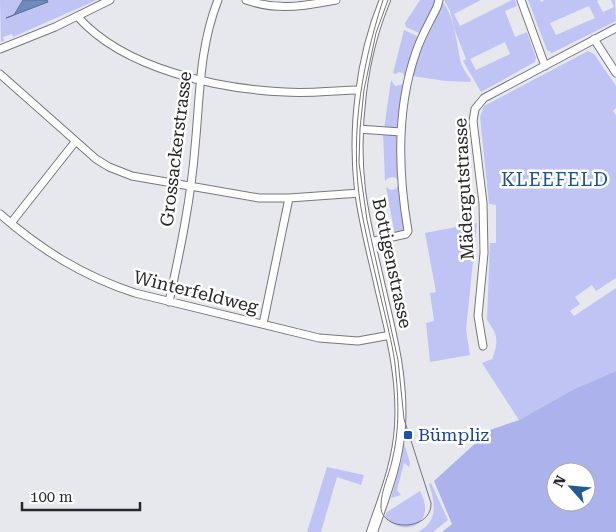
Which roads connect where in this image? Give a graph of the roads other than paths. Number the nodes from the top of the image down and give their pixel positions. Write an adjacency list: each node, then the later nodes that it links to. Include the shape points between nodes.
1 (110, 0): 8 (street)
2 (218, 0): 15 (street, Grossackerstrasse, via 204,46)
3 (246, 0): 4 (street, via 283,8)
4 (336, 0)
5 (385, 0): 16 (street, Bottigenstrasse)
6 (439, 0): 18 (street, via 412,66 404,96)
7 (521, 0): 12 (street)
8 (78, 16): 11 (street); 15 (street, via 96,35 123,53)
9 (616, 28): 10 (street, Mädergutstrasse)
10 (594, 39): 12 (street, Mädergutstrasse); 13 (street)
11 (0, 49)
12 (545, 66): 29 (street, Mädergutstrasse, via 484,98 474,114 483,203 484,253 478,316)
13 (616, 73)
14 (0, 74): 19 (street)
15 (199, 80): 16 (street, via 286,92); 20 (street, Grossackerstrasse)
16 (362, 90): 17 (street, Bottigenstrasse)
17 (358, 129): 18 (street); 21 (street, Bottigenstrasse)
18 (401, 132): 25 (street, via 408,232)
19 (75, 142): 20 (street, via 101,162 125,174); 24 (street)
20 (190, 187): 22 (street, via 259,198); 26 (street, Grossackerstrasse)
21 (360, 193): 22 (street); 25 (street, Bottigenstrasse)
22 (289, 198): 27 (street)
23 (0, 214): 24 (street, Winterfeldweg)
24 (11, 223): 26 (street, Winterfeldweg, via 36,244 83,272 123,289)
25 (370, 242): 28 (street, Bottigenstrasse)
26 (169, 302): 27 (street, Winterfeldweg)
27 (263, 324): 28 (street, Winterfeldweg, via 337,340 358,341)
28 (391, 335): 30 (street, Bottigenstrasse, via 399,387 399,432 393,470)
29 (483, 346)
30 (372, 532)

